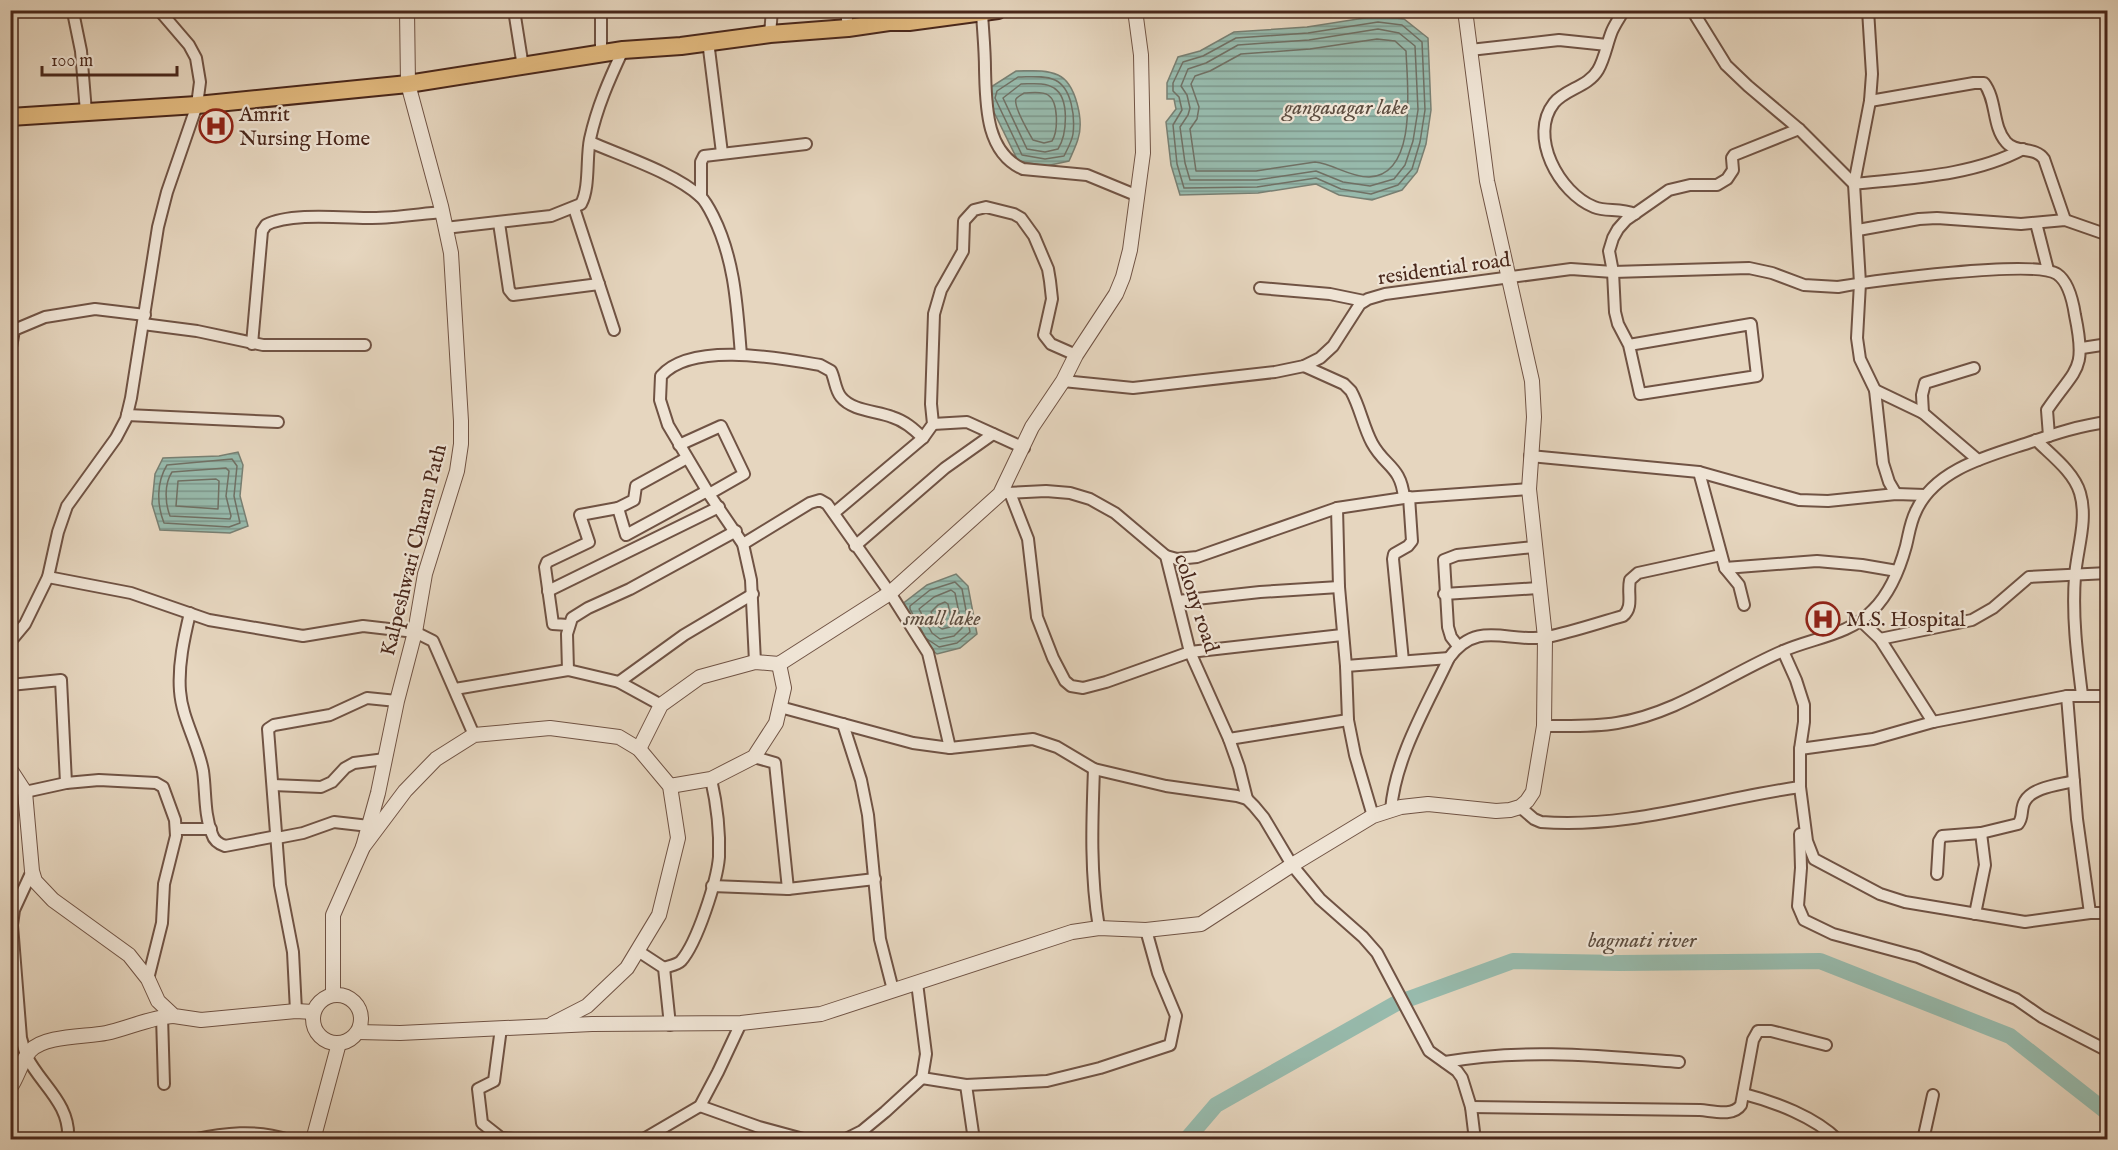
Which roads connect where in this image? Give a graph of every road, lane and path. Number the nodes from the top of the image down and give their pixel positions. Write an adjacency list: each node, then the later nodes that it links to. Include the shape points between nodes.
1 (159, 10): 25 (street, via 196,58 200,82)
2 (407, 10): 23 (street, Kalpeshwari Charan Path)
3 (514, 10): 22 (street)
4 (601, 10): 21 (street)
5 (772, 10): 16 (street)
6 (846, 10): 15 (street)
7 (1135, 10): 34 (street, via 1142,55 1143,153)
8 (1465, 10): 20 (street)
9 (1624, 10): 18 (street)
10 (1692, 10): 28 (street, via 1726,65)
11 (1868, 10): 24 (street)
12 (73, 12): 26 (street)
13 (990, 12): 14 (main road, via 909,22); 34 (street, via 985,99 993,132 1006,156 1023,169 1087,174)
14 (888, 16): 15 (main road)
15 (848, 28): 16 (main road)
16 (770, 34): 17 (main road)
17 (708, 41): 19 (main road); 32 (street)
18 (1607, 45): 20 (street, via 1559,40); 38 (street, via 1592,78 1556,100 1549,110 1544,133 1555,171 1572,191 1596,208)
19 (622, 50): 21 (main road); 29 (street, via 600,100)
20 (1470, 50): 47 (street, via 1487,181)
21 (601, 54): 22 (main road)
22 (523, 67): 23 (main road)
23 (408, 84): 25 (main road); 37 (street, Kalpeshwari Charan Path)
24 (1870, 101): 31 (street, via 1980,82 1989,91 2003,138 2010,146); 33 (street)
25 (197, 105): 26 (main road); 52 (street, via 158,227)
26 (86, 112): 27 (main road)
27 (10, 117)
28 (1799, 129): 33 (street); 38 (street, via 1734,155 1733,170 1723,183 1669,190)
29 (590, 141): 35 (street, via 675,179); 36 (street, via 585,194)
30 (806, 144): 32 (street)
31 (2023, 149): 33 (street, via 1998,161 1947,172); 39 (street, via 2037,152 2044,159)
32 (722, 153): 35 (street, via 702,159)
33 (1854, 184): 43 (street)
34 (1138, 196): 61 (street, via 1130,250 1116,294)
35 (701, 198): 60 (street, via 717,223 731,265)
36 (574, 208): 40 (street, via 551,216); 49 (street)
37 (442, 212): 42 (street, Kalpeshwari Charan Path); 54 (street, via 282,220 266,225 262,231)
38 (1635, 214): 46 (street, via 1613,238 1609,251)
39 (2065, 220): 41 (street); 44 (street)
40 (499, 223): 42 (street); 49 (street, via 513,295)
41 (2036, 223): 43 (street, via 1928,219); 45 (street)
42 (445, 228): 113 (street, Kalpeshwari Charan Path, via 452,264 461,444 449,501 424,574)
43 (1858, 230): 48 (street)
44 (2108, 235)
45 (2049, 270): 48 (street, residential road, via 1983,270); 58 (street, via 2067,287)
46 (1613, 272): 47 (street, residential road, via 1571,269); 48 (street, residential road, via 1749,268 1821,288); 57 (street, via 1615,312)
47 (1509, 277): 51 (street, residential road, via 1385,294); 77 (street, via 1532,381)
48 (1860, 283): 65 (street, via 1857,349)
49 (599, 284): 53 (street)
50 (1260, 288): 51 (street)
51 (1364, 301): 62 (street, residential road, via 1333,346)
52 (144, 320): 54 (street); 59 (street, via 95,309 45,317 14,330); 67 (street)
53 (614, 330)
54 (252, 344): 56 (street)
55 (2108, 344): 58 (street)
56 (365, 345)
57 (1629, 345): 57 (street, via 1640,394 1757,376 1751,324)
58 (2082, 348): 72 (street, via 2077,369 2047,410)
59 (10, 353)
60 (741, 355): 73 (street, via 820,365 831,371 837,392 845,401 895,417); 75 (street, via 689,359 661,376 660,400)
61 (1076, 355): 64 (street); 70 (street, via 1051,344 1044,336 1052,299 1048,269 1034,236 1014,214 986,207 974,210 964,221 963,251 941,290 934,314)
62 (1304, 366): 64 (street, residential road, via 1132,388); 86 (street, via 1351,391 1373,445 1400,476)
63 (1974, 368): 66 (street, via 1925,383)
64 (1063, 381): 76 (street, via 1032,427)
65 (1875, 390): 66 (street); 84 (street, via 1883,463)
66 (1923, 413): 79 (street)
67 (127, 415): 68 (street); 101 (street, via 116,438 67,507)
68 (278, 422)
69 (2108, 422): 72 (street)
70 (933, 424): 71 (street, via 967,422); 73 (street)
71 (993, 434): 76 (street); 93 (street, via 945,468)
72 (2049, 436): 74 (street)
73 (923, 438): 90 (street)
74 (2036, 440): 79 (street); 100 (street, via 2075,482 2080,494 2082,518)
75 (679, 445): 78 (street); 82 (street, via 721,426 744,474)
76 (1024, 448): 83 (street)
77 (1530, 456): 80 (street); 81 (street)
78 (687, 458): 82 (street); 88 (street, via 636,486 634,500)
79 (1978, 459): 85 (street)
80 (1699, 472): 84 (street, via 1799,500); 95 (street)
81 (1529, 489): 86 (street); 94 (street)
82 (708, 492): 87 (street); 88 (street, via 626,535)
83 (1005, 493): 96 (street, colony road, via 1046,491 1090,499 1115,513); 105 (street); 120 (street, via 1028,538 1037,617 1065,681 1077,688 1089,686)
84 (1896, 494): 85 (street)
85 (1925, 495): 98 (street, via 1910,525)
86 (1406, 497): 89 (street); 123 (street, via 1412,541 1392,559)
87 (719, 507): 91 (street); 104 (street)
88 (618, 508): 104 (street, via 580,515 589,542 547,562)
89 (1337, 508): 96 (street, via 1197,557); 102 (street)
90 (834, 513): 92 (street, via 824,502 816,501); 93 (street)
91 (736, 531): 92 (street); 112 (street, via 630,590 579,613)
92 (744, 544): 106 (street)
93 (855, 546): 105 (street)
94 (1534, 547): 103 (street); 107 (street, via 1447,557 1443,563)
95 (1721, 555): 97 (street); 115 (street, via 1638,573 1630,580 1630,605 1623,616)
96 (1166, 556): 108 (street, colony road)
97 (1725, 568): 98 (street, via 1817,561); 109 (street, via 1739,585)
98 (1897, 571): 111 (street, via 1883,597)
99 (2108, 573): 100 (street)
100 (2075, 576): 116 (street, via 2029,577 1993,608 1972,620); 130 (street, via 2074,630)
101 (48, 577): 110 (street, via 131,593); 117 (street, via 25,624)
102 (1339, 587): 108 (street); 114 (street)
103 (1538, 588): 107 (street); 115 (street)
104 (548, 591): 112 (street, via 553,624)
105 (890, 593): 124 (street); 143 (street, via 931,659)
106 (753, 594): 122 (street); 127 (street, via 684,635)
107 (1444, 594): 118 (street, via 1449,632)
108 (1178, 601): 120 (street, colony road)
109 (1744, 604)
110 (190, 613): 113 (street, via 209,620 303,636 363,626); 162 (street, via 182,648 180,690 203,769)
111 (1861, 621): 116 (street); 119 (street)
112 (568, 625): 126 (street)
113 (415, 632): 129 (street, via 434,641); 133 (street, Kalpeshwari Charan Path)
114 (1342, 635): 120 (street); 125 (street)
115 (1545, 637): 118 (street, via 1472,637); 139 (street)
116 (1880, 639): 137 (street)
117 (10, 642)
118 (1458, 646): 121 (street)
119 (1783, 651): 139 (street, via 1713,688 1647,716 1603,725); 144 (street, via 1804,705)
120 (1190, 652): 141 (street, colony road)
121 (1449, 658): 123 (street); 158 (street, via 1400,764)
122 (755, 662): 124 (street); 134 (street, via 700,677)
123 (1403, 662): 125 (street)
124 (779, 664): 135 (street, via 784,688)
125 (1347, 666): 136 (street)
126 (568, 670): 127 (street); 129 (street)
127 (619, 682): 134 (street)
128 (10, 685): 151 (street, via 61,680)
129 (455, 689): 140 (street)
130 (2082, 695): 131 (street); 132 (street)
131 (2067, 696): 137 (street); 150 (street)
132 (2108, 696)
133 (397, 701): 146 (street, Kalpeshwari Charan Path); 152 (street, via 367,698 330,715 269,727)
134 (661, 705): 142 (street)
135 (780, 707): 138 (street); 145 (street, via 776,723)
136 (1348, 720): 141 (street); 159 (street)
137 (1934, 722): 144 (street, via 1873,739)
138 (843, 724): 143 (street, via 913,743); 169 (street, via 861,780)
139 (1544, 726): 157 (street, via 1533,792)
140 (474, 735): 142 (street, via 550,728 619,737); 165 (street, via 436,759 405,791)
141 (1229, 739): 156 (street, colony road)
142 (639, 748): 153 (street)
143 (950, 748): 148 (street, via 1034,739 1057,747)
144 (1800, 749): 154 (street)
145 (754, 756): 149 (street); 171 (street, via 775,763)
146 (385, 759): 152 (street, via 354,763 321,787); 160 (street, Kalpeshwari Charan Path)
147 (10, 769): 155 (street)
148 (1094, 769): 156 (street); 175 (street, via 1091,853)
149 (711, 779): 153 (street); 170 (street, via 719,824 718,860)
150 (2074, 781): 163 (street, via 2029,797 2018,824); 172 (street)
151 (66, 783): 155 (street); 161 (street, via 99,780 160,785)
152 (273, 785): 164 (street)
153 (670, 786): 178 (street, via 678,838 659,915)
154 (1796, 788): 157 (street, via 1659,815 1600,821 1541,822); 174 (street, via 1810,853 1819,863 1880,894); 195 (street, via 1801,850 1798,906 1804,920 1833,934 1918,957 2016,999)
155 (25, 792): 167 (street)
156 (1247, 800): 166 (street, via 1264,818)
157 (1520, 807): 158 (street, via 1496,811 1428,804)
158 (1391, 810): 159 (street)
159 (1374, 816): 166 (street)
160 (369, 826): 164 (street, via 334,822); 165 (street, Kalpeshwari Charan Path)
161 (176, 829): 162 (street); 180 (street, via 164,884 162,923)
162 (211, 829): 164 (street, via 219,845 225,846)
163 (1981, 833): 168 (street, via 1940,837); 174 (street, via 1985,865)
164 (277, 837): 184 (street, via 280,885 293,952)
165 (363, 847): 183 (street, via 333,915)
166 (1292, 864): 176 (street, via 1201,924); 197 (street, via 1320,899 1377,953 1430,1051)
167 (32, 871): 177 (street, via 14,910); 180 (street, via 42,890 129,955)
168 (1937, 874)
169 (875, 879): 171 (street); 182 (street, via 880,939)
170 (712, 885): 171 (street); 179 (street, via 694,939 680,962)
171 (788, 889)
172 (2090, 913): 173 (street); 174 (street, via 2025,922)
173 (2108, 913)
174 (1976, 914)
175 (1099, 928): 176 (street); 181 (street, via 1072,932)
176 (1146, 930): 201 (street, via 1176,1016 1170,1044 1047,1081)
177 (12, 940): 192 (street)
178 (638, 951): 179 (street); 189 (street, via 627,968 587,1006)
179 (664, 968): 188 (street)
180 (148, 979): 186 (street)
181 (917, 983): 182 (street); 199 (street, via 926,1054)
182 (893, 990): 187 (street, via 821,1014)
183 (333, 995): 185 (street, via 321,1000); 191 (street, via 346,996 357,1005 361,1018)
184 (296, 1011): 185 (street); 186 (street, via 201,1020)
185 (313, 1012): 193 (street, via 316,1032 326,1041)
186 (168, 1016): 196 (street, via 106,1033 45,1043); 200 (street)
187 (741, 1023): 188 (street); 205 (street)
188 (670, 1024): 189 (street)
189 (549, 1026): 190 (street)
190 (501, 1028): 191 (street); 211 (street, via 494,1081 478,1089 482,1123 501,1138)
191 (358, 1032): 193 (street)
192 (16, 1039): 196 (street)
193 (339, 1043): 210 (street)
194 (1826, 1045): 203 (street, via 1758,1031)
195 (2108, 1051)
196 (27, 1056): 202 (street); 207 (street, via 65,1114)
197 (1445, 1062): 198 (street, via 1559,1053); 206 (street, via 1462,1078)
198 (1679, 1062)
199 (922, 1078): 201 (street); 214 (street, via 878,1119)
200 (164, 1084)
201 (966, 1085): 215 (street)
202 (10, 1088)
203 (1744, 1094): 206 (street, via 1739,1108 1732,1112); 217 (street, via 1782,1106)
204 (1933, 1095): 218 (street)
205 (700, 1106): 212 (street); 213 (street)
206 (1471, 1107): 216 (street)
207 (68, 1140)
208 (191, 1140): 209 (street, via 246,1131)
209 (289, 1140)
210 (313, 1140)
211 (526, 1140)
212 (642, 1140)
213 (807, 1140)
214 (844, 1140)
215 (974, 1140)
216 (1475, 1140)
217 (1838, 1140)
218 (1923, 1140)

